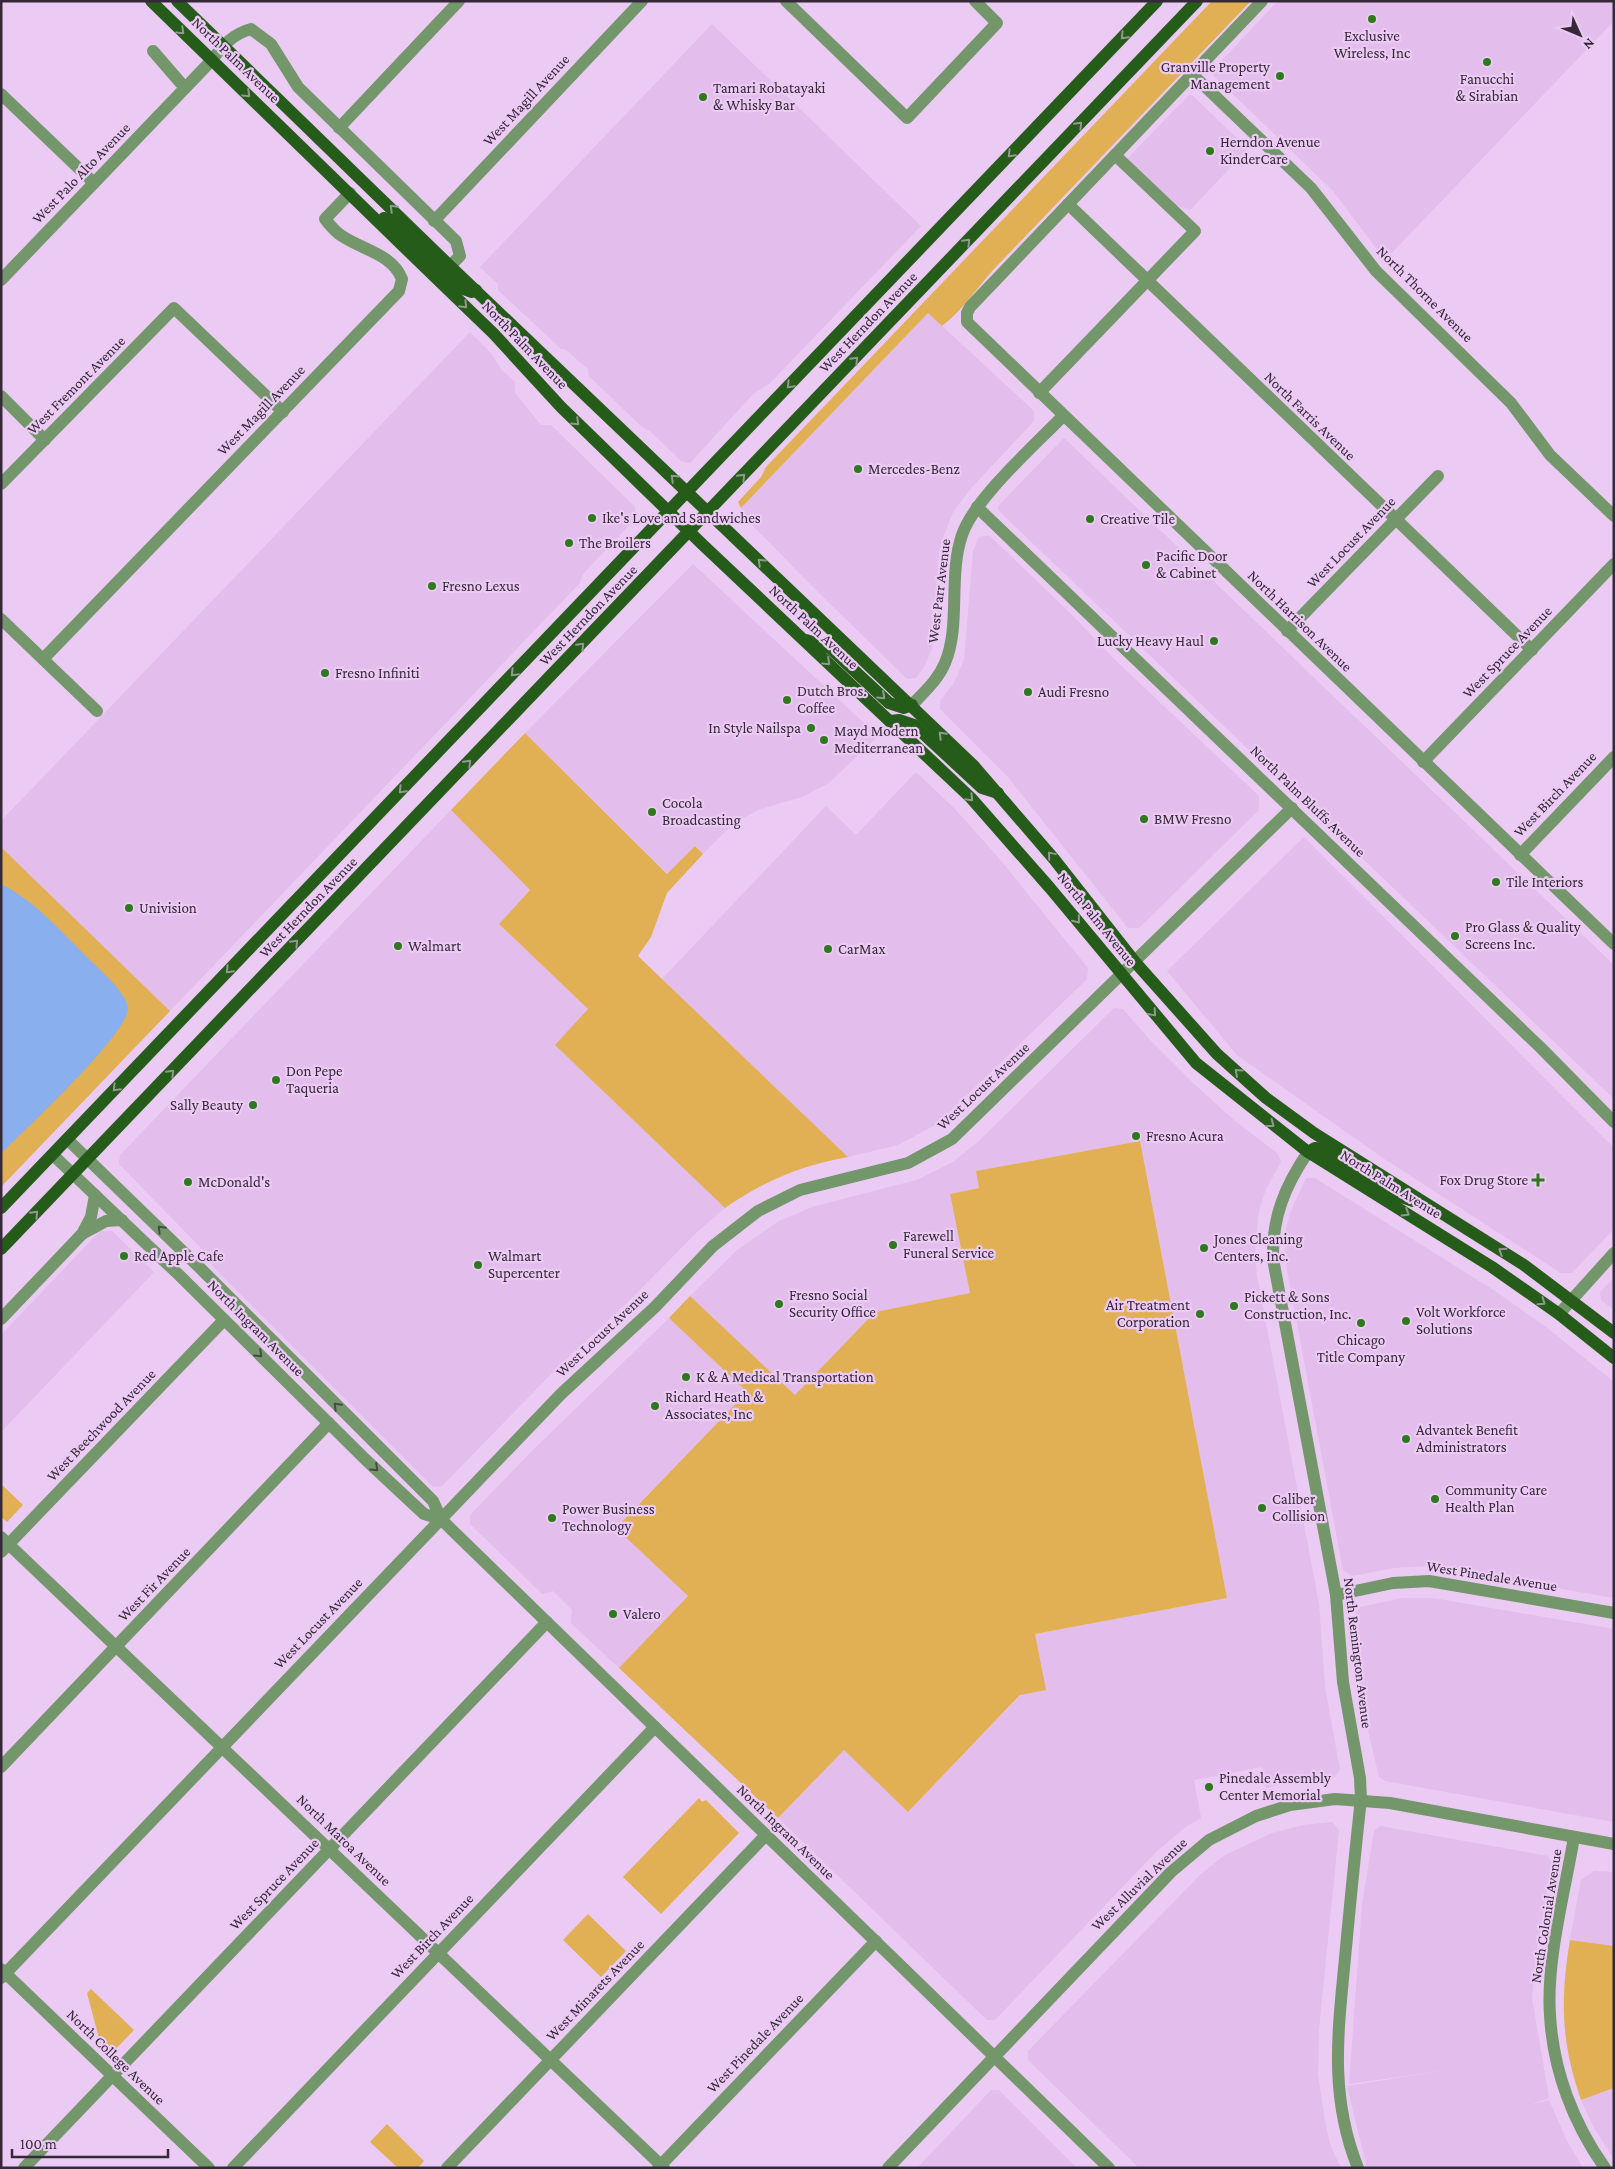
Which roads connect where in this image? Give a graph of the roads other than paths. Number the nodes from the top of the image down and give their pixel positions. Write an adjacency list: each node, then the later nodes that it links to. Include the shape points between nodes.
1 (151, 1): 12 (main road, North Palm Avenue, one-way to 12)
2 (177, 1): 10 (main road, North Palm Avenue)
3 (459, 1): 16 (street)
4 (642, 1): 21 (street, West Magill Avenue)
5 (786, 1): 6 (street, via 907,118 997,23)
6 (975, 1)
7 (1157, 1): 33 (main road, West Herndon Avenue, one-way to 33)
8 (1197, 1): 36 (main road, West Herndon Avenue, one-way to 8)
9 (1262, 1): 13 (street)
10 (224, 44): 12 (street, West Palo Alto Avenue); 16 (street, via 241,32 252,29 271,44 298,87); 22 (main road, North Palm Avenue, one-way to 10)
11 (153, 51): 14 (street)
12 (212, 60): 14 (street, West Palo Alto Avenue); 19 (main road, North Palm Avenue, one-way to 19)
13 (1192, 74): 17 (street); 37 (street, North Thorne Avenue, via 1311,188 1376,271 1511,403 1550,455)
14 (185, 88): 18 (street, West Palo Alto Avenue)
15 (1, 94): 18 (street)
16 (339, 128): 21 (street)
17 (1115, 155): 20 (street); 24 (street, via 1195,231)
18 (94, 183): 23 (street, West Palo Alto Avenue)
19 (350, 193): 25 (main road, via 399,229 461,288 472,292); 28 (street, West Magill Avenue, via 325,219 341,235 383,256 400,274 402,285); 35 (main road, North Palm Avenue, one-way to 35, via 494,334 561,407)
20 (1068, 204): 24 (street, North Farris Avenue); 26 (street, North Harrison Avenue, via 970,307 966,319)
21 (434, 221): 22 (street, via 459,247 460,256)
22 (450, 266): 25 (main road, North Palm Avenue)
23 (1, 280)
24 (1148, 281): 26 (street); 38 (street, North Farris Avenue)
25 (476, 290): 33 (main road, North Palm Avenue, one-way to 25)
26 (1039, 393): 29 (street, North Harrison Avenue)
27 (1, 396): 30 (street)
28 (283, 412): 30 (street, West Fremont Avenue, via 174,308); 45 (street, West Magill Avenue)
29 (1063, 416): 34 (street, West Parr Avenue); 42 (street, North Harrison Avenue)
30 (45, 440): 32 (street, West Fremont Avenue)
31 (1438, 476): 38 (street, West Locust Avenue)
32 (1, 484)
33 (688, 492): 35 (main road, West Herndon Avenue); 36 (main road, North Palm Avenue)
34 (977, 507): 46 (street, West Parr Avenue, via 965,527 958,549 951,638 945,663); 52 (street, North Palm Bluffs Avenue)
35 (669, 511): 39 (main road, North Palm Avenue); 58 (main road, West Herndon Avenue, one-way to 58)
36 (709, 512): 39 (main road, West Herndon Avenue); 46 (main road, North Palm Avenue, one-way to 36)
37 (1614, 516)
38 (1396, 520): 42 (street, West Locust Avenue); 44 (street, North Farris Avenue)
39 (690, 532): 43 (main road, North Palm Avenue); 61 (main road, West Herndon Avenue, one-way to 39)
40 (1614, 564): 44 (street, West Spruce Avenue)
41 (1, 619): 45 (street)
42 (1287, 631): 50 (street, North Harrison Avenue)
43 (801, 638): 46 (main road, one-way to 46, via 830,648 889,703 904,708); 48 (main road, North Palm Avenue, one-way to 48)
44 (1532, 650): 50 (street, West Spruce Avenue)
45 (43, 659): 47 (street)
46 (912, 705): 51 (main road, North Palm Avenue, one-way to 46)
47 (97, 711)
48 (890, 721): 51 (main road, via 906,721 914,725 982,788); 56 (main road, North Palm Avenue, one-way to 56, via 971,798)
49 (1614, 757): 53 (street, West Birch Avenue)
50 (1423, 762): 53 (street, North Harrison Avenue)
51 (998, 793): 55 (main road, North Palm Avenue, one-way to 51)
52 (1292, 808): 55 (street, West Locust Avenue); 57 (street, North Palm Bluffs Avenue)
53 (1520, 855): 54 (street, North Harrison Avenue)
54 (1614, 944)
55 (1135, 962): 56 (street, West Locust Avenue); 65 (main road, North Palm Avenue, one-way to 55, via 1314,1133 1266,1098 1218,1054)
56 (1122, 976): 59 (main road, North Palm Avenue, one-way to 59, via 1196,1063); 79 (street, West Locust Avenue, via 952,1140 908,1163 828,1181 796,1192 758,1211 734,1228 561,1394)
57 (1614, 1122)
58 (67, 1139): 60 (main road, West Herndon Avenue); 61 (street, North Ingram Avenue)
59 (1308, 1152): 65 (main road, via 1320,1149 1396,1195); 72 (main road, North Palm Avenue, one-way to 72, via 1492,1267); 81 (street, North Remington Avenue, via 1282,1198 1274,1227 1272,1259)
60 (53, 1155): 62 (street, North Ingram Avenue); 64 (main road, West Herndon Avenue)
61 (88, 1159): 62 (main road, West Herndon Avenue); 75 (street, North Ingram Avenue, one-way to 61)
62 (73, 1174): 63 (street, North Ingram Avenue); 68 (main road, West Herndon Avenue, one-way to 62)
63 (95, 1195): 66 (street, North Ingram Avenue); 67 (street, via 91,1217)
64 (1, 1208)
65 (1439, 1211): 71 (main road, North Palm Avenue, one-way to 65)
66 (122, 1220): 67 (street, via 108,1221); 70 (street, North Ingram Avenue)
67 (82, 1234): 73 (street)
68 (1, 1249)
69 (1614, 1253): 71 (street)
70 (178, 1274): 74 (street, North Ingram Avenue); 75 (street, via 196,1281 244,1328 256,1332)
71 (1571, 1299): 72 (street); 76 (main road, North Palm Avenue)
72 (1559, 1314): 77 (main road, North Palm Avenue)
73 (1, 1319)
74 (224, 1320): 78 (street, North Ingram Avenue, one-way to 78); 80 (street, West Beechwood Avenue)
75 (261, 1330): 79 (street, North Ingram Avenue, one-way to 75, via 433,1501)
76 (1614, 1333)
77 (1614, 1358)
78 (330, 1423): 79 (street, North Ingram Avenue, one-way to 79, via 424,1514); 84 (street, West Fir Avenue)
79 (441, 1519): 83 (street, North Ingram Avenue); 86 (street, West Locust Avenue)
80 (4, 1544): 84 (street, North Maroa Avenue)
81 (1336, 1595): 82 (street, West Pinedale Avenue, via 1393,1583 1429,1581); 88 (street, North Remington Avenue, via 1342,1682)
82 (1614, 1613)
83 (547, 1622): 85 (street, North Ingram Avenue); 92 (street, West Spruce Avenue)
84 (116, 1646): 86 (street, North Maroa Avenue); 87 (street, West Fir Avenue)
85 (655, 1727): 89 (street, North Ingram Avenue); 94 (street, West Birch Avenue)
86 (222, 1747): 92 (street, North Maroa Avenue); 95 (street, West Locust Avenue)
87 (1, 1767)
88 (1361, 1799): 90 (street, West Alluvial Avenue); 96 (street, West Alluvial Avenue, via 1290,1805 1256,1816 1209,1840 1171,1872); 106 (street, North Remington Avenue, via 1337,2054 1342,2115)
89 (766, 1835): 93 (street, North Ingram Avenue); 97 (street, West Minarets Avenue)
90 (1574, 1837): 91 (street, West Alluvial Avenue); 107 (street, North Colonial Avenue, via 1551,1971 1550,2014 1554,2047 1566,2094 1578,2124)
91 (1614, 1844)
92 (329, 1849): 94 (street, North Maroa Avenue); 98 (street, West Spruce Avenue)
93 (876, 1941): 96 (street, North Ingram Avenue); 99 (street, West Pinedale Avenue)
94 (438, 1953): 97 (street, North Maroa Avenue); 102 (street, West Birch Avenue)
95 (3, 1974): 98 (street, North College Avenue)
96 (994, 2055): 104 (street, West Alluvial Avenue); 105 (street, North Ingram Avenue)
97 (550, 2060): 99 (street, North Maroa Avenue); 103 (street, West Minarets Avenue)
98 (112, 2075): 100 (street, West Spruce Avenue); 101 (street, North College Avenue)
99 (661, 2167)
100 (24, 2168)
101 (209, 2168)
102 (233, 2168)
103 (447, 2168)
104 (888, 2168)
105 (1109, 2168)
106 (1358, 2168)
107 (1605, 2168)

